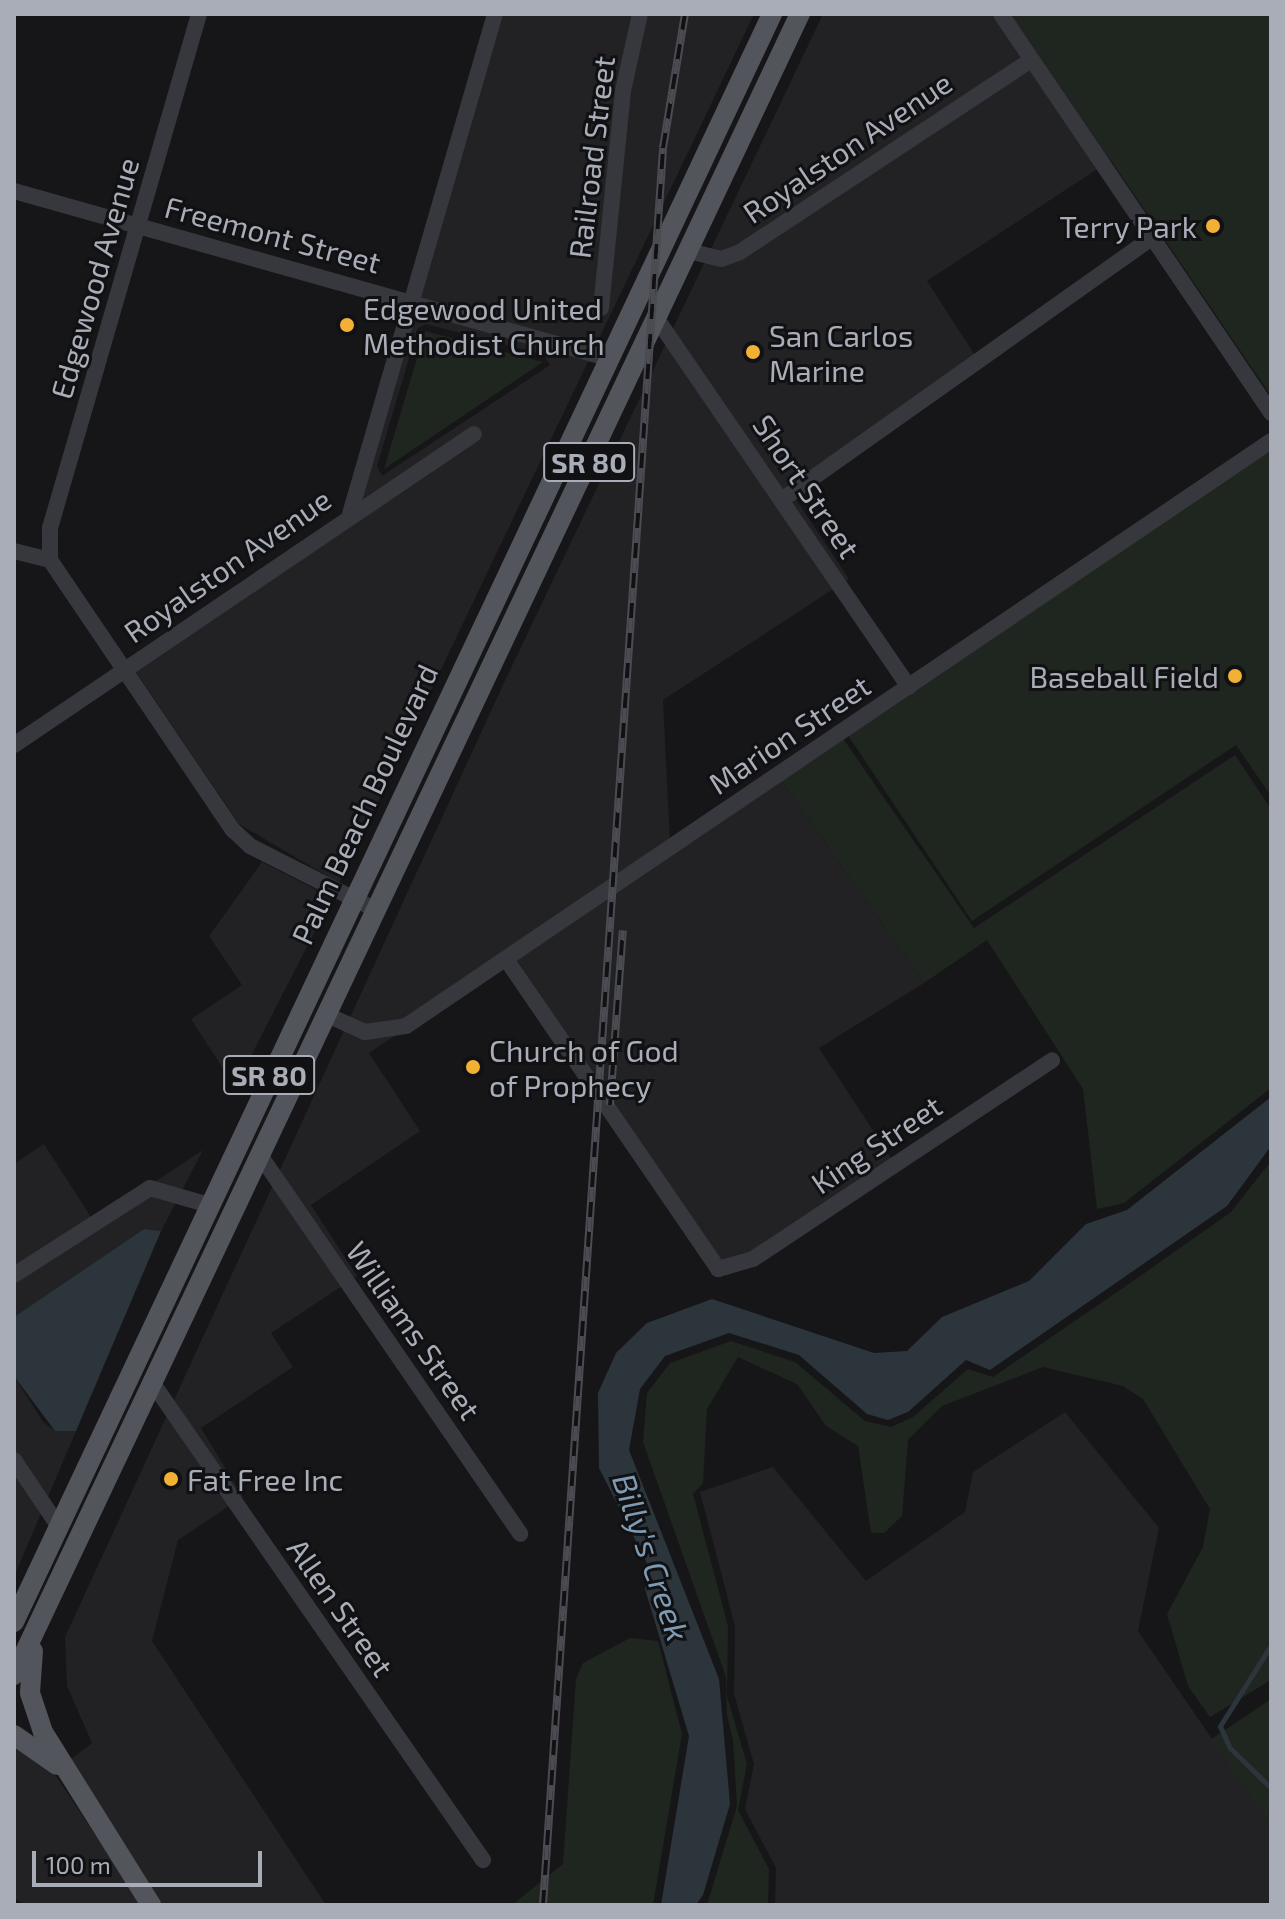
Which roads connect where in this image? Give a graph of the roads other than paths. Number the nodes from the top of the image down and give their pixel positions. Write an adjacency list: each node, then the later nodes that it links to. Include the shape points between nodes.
1 (199, 14): 10 (street, Edgewood Avenue)
2 (495, 14): 13 (street)
3 (640, 14): 14 (street, Railroad Street, via 623,91)
4 (772, 14): 8 (main road, Palm Beach Boulevard / SR 80)
5 (800, 14): 12 (main road, Palm Beach Boulevard / SR 80)
6 (1001, 14): 7 (street)
7 (1031, 60): 11 (street); 12 (street, Royalston Avenue, via 740,252 721,259)
8 (733, 100): 12 (main road, via 735,113 689,210); 16 (main road, Palm Beach Boulevard / SR 80)
9 (14, 191): 10 (street, Freemont Street)
10 (138, 227): 13 (street, Freemont Street); 24 (street, Edgewood Avenue, via 50,528)
11 (1152, 238): 17 (street); 20 (street)
12 (689, 251): 15 (main road, Palm Beach Boulevard / SR 80)
13 (412, 301): 16 (street, Freemont Street); 21 (street)
14 (601, 308)
15 (657, 319): 20 (street, Short Street); 22 (main road, Palm Beach Boulevard / SR 80)
16 (610, 359): 22 (main road, via 611,385 559,498); 28 (main road, Palm Beach Boulevard / SR 80)
17 (1271, 413)
18 (474, 434): 21 (street, Royalston Avenue)
19 (1271, 441): 26 (street, Marion Street)
20 (783, 499): 26 (street, Short Street)
21 (350, 514): 25 (street, Royalston Avenue)
22 (551, 542): 29 (main road, Palm Beach Boulevard / SR 80)
23 (14, 551): 24 (street)
24 (50, 560): 25 (street)
25 (122, 671): 27 (street, Royalston Avenue); 28 (street, via 233,830)
26 (909, 687): 30 (street, Marion Street)
27 (14, 745)
28 (352, 899): 29 (street); 34 (main road, Palm Beach Boulevard / SR 80)
29 (376, 910): 31 (main road, Palm Beach Boulevard / SR 80)
30 (506, 959): 31 (street, Marion Street, via 386,1032); 32 (street, King Street, via 718,1269 729,1269)
31 (327, 1015): 33 (main road, Palm Beach Boulevard / SR 80)
32 (1052, 1060)
33 (262, 1158): 37 (main road, Palm Beach Boulevard / SR 80); 40 (street, Williams Street)
34 (209, 1205): 35 (street, via 150,1188); 36 (main road, Palm Beach Boulevard / SR 80)
35 (14, 1275)
36 (152, 1327): 37 (main road, via 148,1373); 39 (main road, Palm Beach Boulevard / SR 80)
37 (154, 1385): 41 (main road, Palm Beach Boulevard / SR 80); 46 (street, Allen Street)
38 (14, 1460): 39 (street)
39 (57, 1524): 42 (main road, Palm Beach Boulevard / SR 80)
40 (520, 1534)
41 (40, 1620): 43 (main road); 45 (main road, SR 80, via 29,1677 43,1732)
42 (14, 1622)
43 (14, 1675)
44 (14, 1735): 45 (main road)
45 (60, 1767): 47 (main road, SR 80)
46 (483, 1860)
47 (151, 1905)

